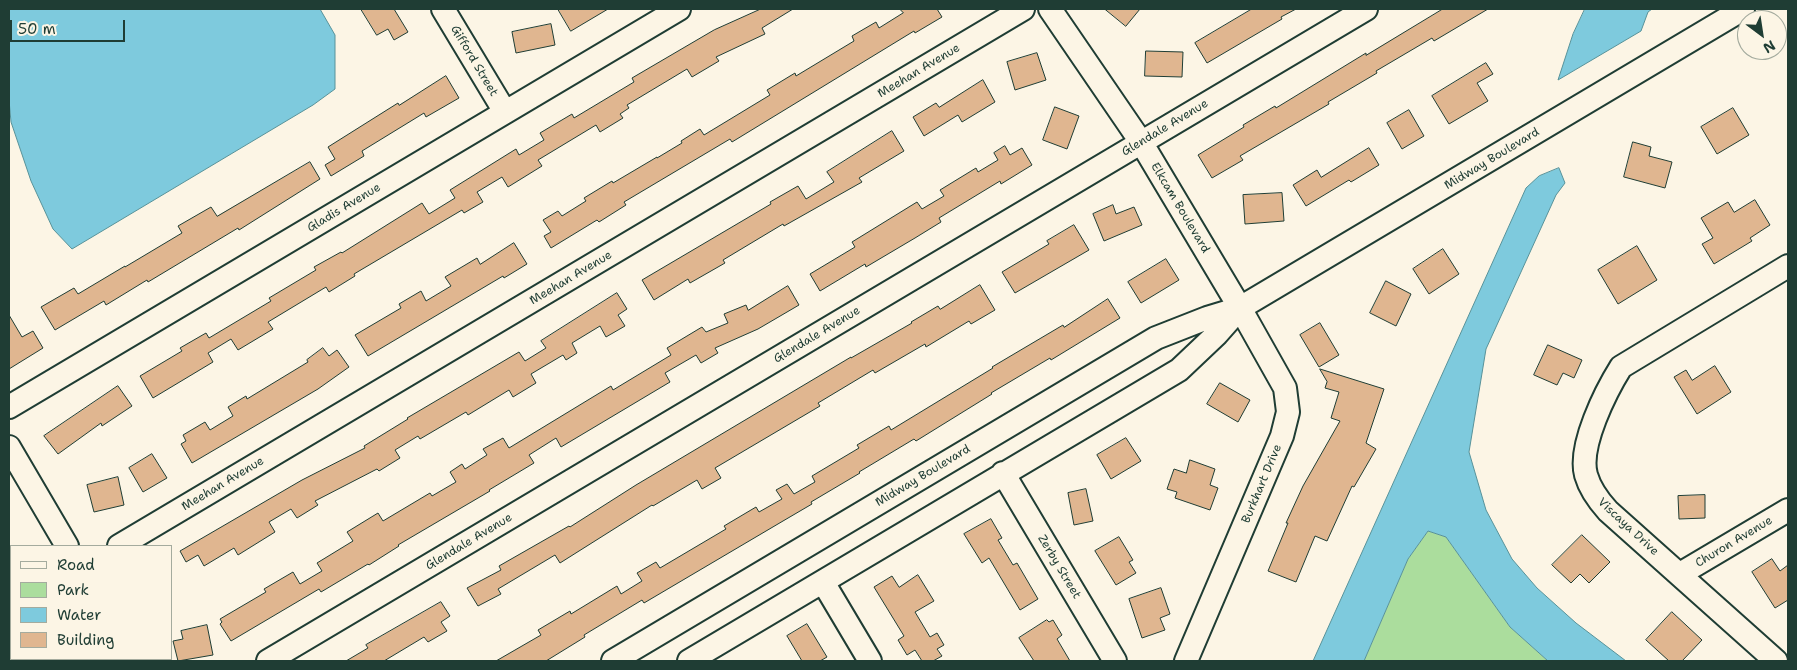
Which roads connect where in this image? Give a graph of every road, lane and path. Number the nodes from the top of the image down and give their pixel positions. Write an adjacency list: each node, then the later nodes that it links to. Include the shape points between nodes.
1 (444, 9): 7 (street, Gifford Street)
2 (680, 9): 7 (street, Gladis Avenue)
3 (1023, 9): 16 (street, Meehan Avenue)
4 (1050, 9): 8 (street, Elkcam Boulevard)
5 (1366, 9): 8 (street, Glendale Avenue)
6 (1743, 9): 10 (street, Midway Boulevard)
7 (505, 112): 11 (street, Gladis Avenue)
8 (1141, 142): 10 (street, Elkcam Boulevard); 19 (street, Glendale Avenue)
9 (1788, 266): 17 (street, Viscaya Drive, via 1621,367 1608,388 1584,449 1586,474 1595,496)
10 (1240, 308): 13 (street, Midway Boulevard, via 1179,370); 20 (street, Midway Boulevard, via 1156,338); 24 (street, Burkhart Drive, via 1285,388 1288,412 1282,436)
11 (9, 407)
12 (9, 447): 15 (street)
13 (1003, 473): 18 (street, Midway Boulevard); 23 (street, Zerby Street)
14 (1788, 510): 17 (street, Churon Avenue)
15 (67, 545)
16 (121, 545)
17 (1680, 574): 25 (street, Viscaya Drive)
18 (823, 582): 21 (street, Midway Boulevard); 22 (street)
19 (268, 661)
20 (613, 661)
21 (689, 661)
22 (870, 661)
23 (1115, 661)
24 (1186, 661)
25 (1776, 661)

